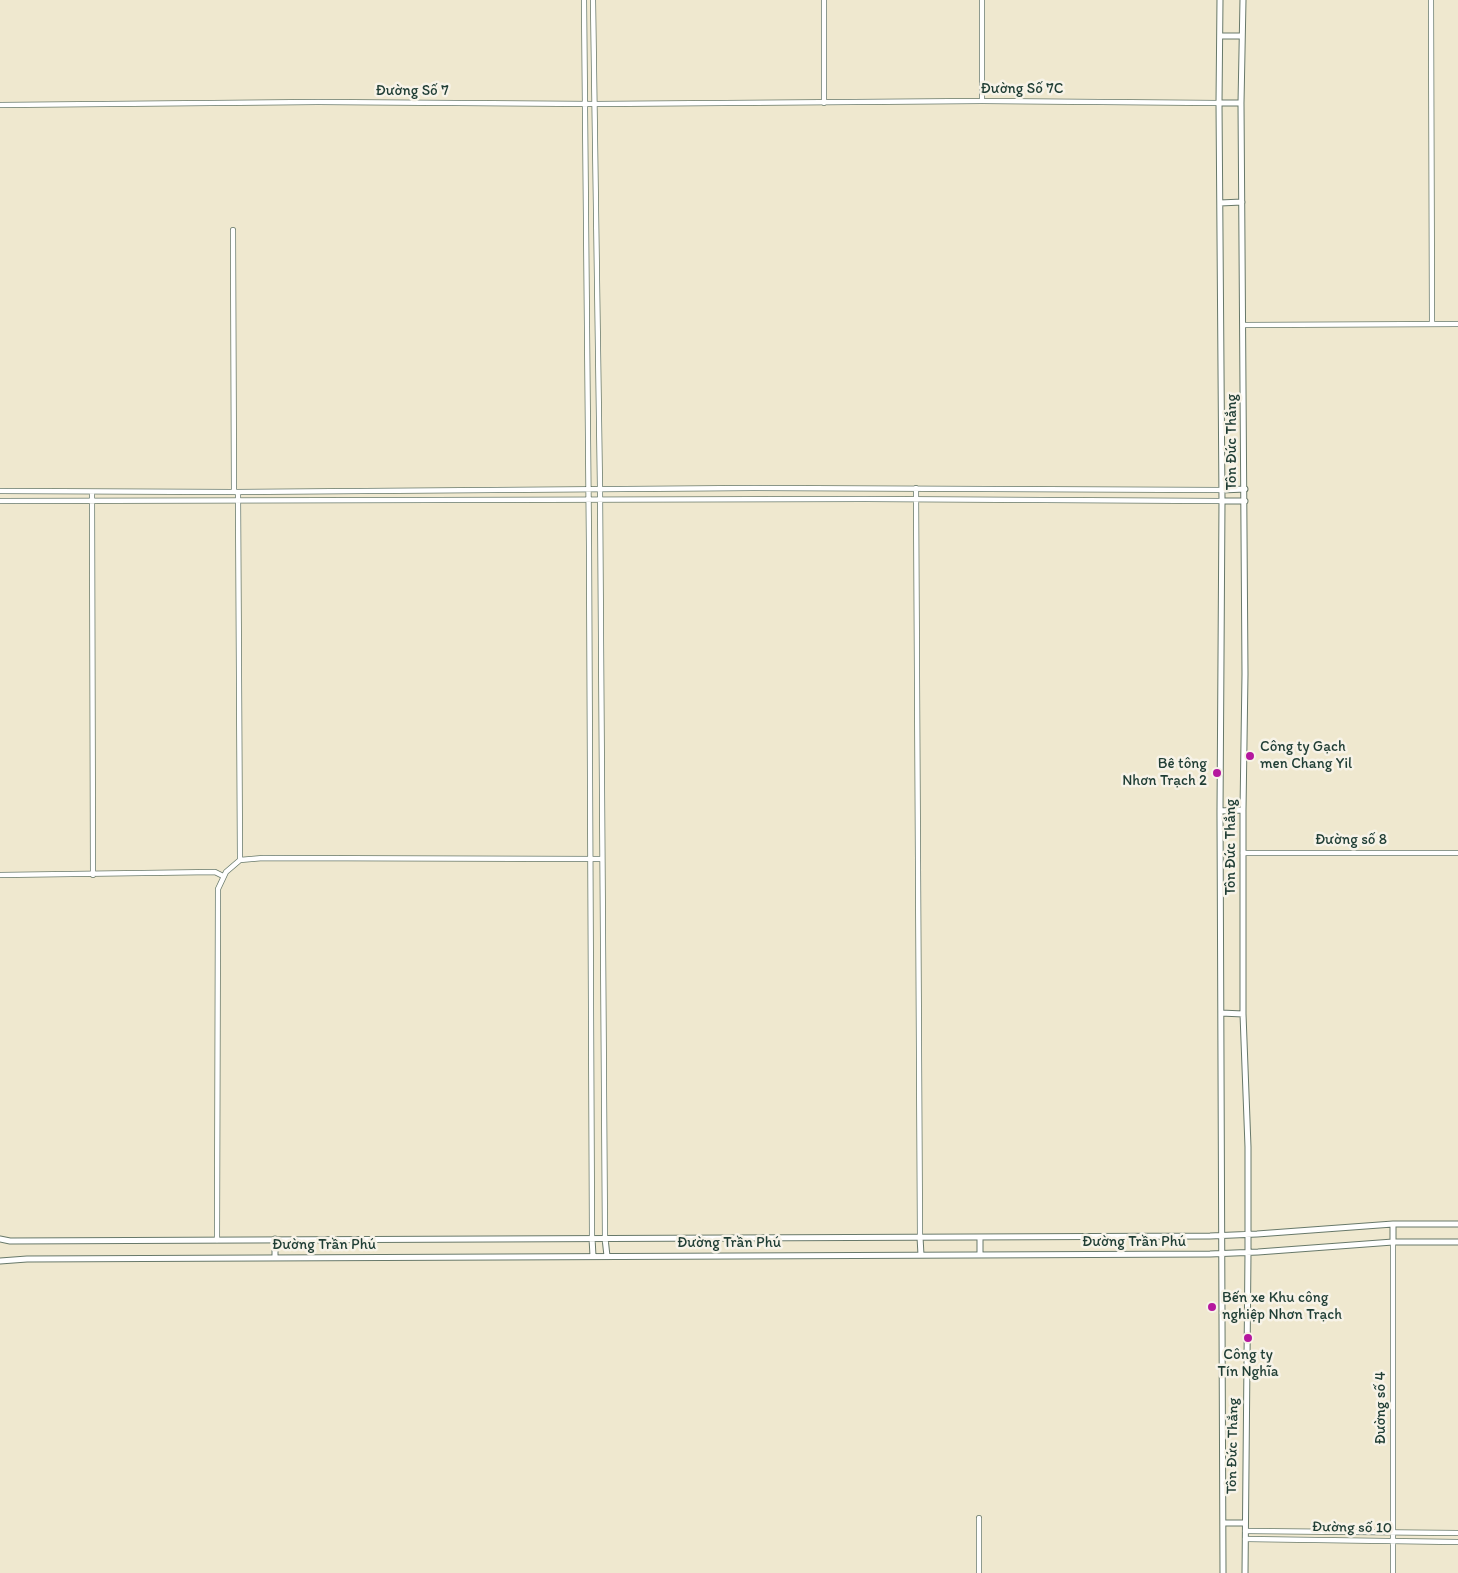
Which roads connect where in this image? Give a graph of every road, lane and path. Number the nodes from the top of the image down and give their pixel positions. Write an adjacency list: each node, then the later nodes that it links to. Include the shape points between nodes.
1 (584, 0): 13 (street)
2 (593, 0): 14 (street)
3 (824, 0): 11 (street)
4 (982, 0): 10 (street)
5 (1220, 0): 8 (main road, Tôn Đức Thắng)
6 (1242, 0): 9 (main road, Tôn Đức Thắng)
7 (1431, 0): 20 (street)
8 (1220, 36): 9 (main road); 12 (main road, Tôn Đức Thắng)
9 (1242, 36): 15 (main road, Tôn Đức Thắng)
10 (982, 101): 11 (street, Đường Số 7C); 12 (street, Đường Số 7C)
11 (824, 103): 14 (street, Đường Số 7)
12 (1219, 103): 15 (main road); 18 (main road, Tôn Đức Thắng)
13 (586, 104): 14 (street, Đường Số 7); 16 (street, Đường Số 7); 23 (street)
14 (595, 104): 24 (street)
15 (1241, 104): 17 (main road, Tôn Đức Thắng)
16 (0, 105)
17 (1242, 202): 18 (main road); 22 (main road, Tôn Đức Thắng)
18 (1220, 203): 29 (main road, Tôn Đức Thắng)
19 (234, 230): 31 (street)
20 (1432, 324): 21 (street); 22 (street)
21 (1458, 324)
22 (1244, 325): 28 (main road, Tôn Đức Thắng)
23 (589, 488): 24 (street); 31 (street); 33 (street)
24 (600, 488): 25 (street); 34 (street)
25 (754, 488): 26 (street); 35 (street)
26 (916, 488): 27 (street); 36 (street)
27 (1054, 489): 29 (street); 37 (street)
28 (1245, 489): 29 (main road); 42 (main road, Tôn Đức Thắng)
29 (1222, 490): 41 (main road, Tôn Đức Thắng)
30 (0, 491): 32 (street)
31 (236, 492): 32 (street); 40 (street)
32 (92, 493): 39 (street)
33 (589, 500): 34 (street); 40 (street); 43 (street)
34 (600, 500): 35 (street); 44 (street)
35 (754, 500): 36 (street)
36 (916, 500): 37 (street); 63 (street)
37 (1054, 500): 41 (street)
38 (0, 501): 39 (street)
39 (92, 501): 40 (street); 53 (street)
40 (238, 501): 51 (street)
41 (1222, 501): 42 (main road); 46 (main road, Tôn Đức Thắng)
42 (1245, 501): 45 (main road, Tôn Đức Thắng)
43 (590, 684): 44 (street); 50 (street)
44 (601, 684): 49 (street)
45 (1243, 810): 46 (main road); 47 (main road, Tôn Đức Thắng)
46 (1220, 811): 55 (main road, Tôn Đức Thắng)
47 (1243, 853): 48 (street, Đường số 8); 56 (main road, Tôn Đức Thắng)
48 (1458, 853)
49 (602, 858): 50 (street); 57 (street)
50 (591, 859): 51 (street); 58 (street)
51 (240, 860): 54 (street)
52 (0, 875): 53 (street)
53 (93, 875): 54 (street, via 215,872)
54 (223, 876): 69 (street, via 218,889)
55 (1221, 1013): 56 (main road); 62 (main road, Tôn Đức Thắng)
56 (1243, 1014): 61 (main road, Tôn Đức Thắng)
57 (603, 1056): 58 (street); 66 (street)
58 (592, 1057): 65 (street)
59 (1394, 1224): 60 (main road, Đường Trần Phú); 61 (main road, Đường Trần Phú); 70 (main road)
60 (1458, 1224)
61 (1248, 1234): 62 (main road, Đường Trần Phú); 72 (main road, Tôn Đức Thắng)
62 (1222, 1235): 64 (main road, Đường Trần Phú); 73 (main road, Tôn Đức Thắng)
63 (920, 1237): 64 (main road, Đường Trần Phú); 66 (main road, Đường Trần Phú); 74 (main road)
64 (980, 1237): 75 (main road)
65 (592, 1238): 66 (main road, Đường Trần Phú); 68 (main road, Đường Trần Phú); 76 (main road)
66 (606, 1238): 77 (main road)
67 (0, 1239): 69 (main road, Đường Trần Phú)
68 (275, 1239): 69 (main road, Đường Trần Phú); 78 (main road)
69 (217, 1240)
70 (1393, 1242): 71 (main road, Đường Trần Phú); 72 (main road, Đường Trần Phú); 84 (street, Đường số 4)
71 (1458, 1242)
72 (1248, 1252): 73 (main road, Đường Trần Phú); 82 (main road, Tôn Đức Thắng)
73 (1222, 1253): 75 (main road, Đường Trần Phú); 81 (main road, Tôn Đức Thắng)
74 (920, 1255): 75 (main road, Đường Trần Phú); 77 (main road, Đường Trần Phú)
75 (980, 1255)
76 (593, 1256): 77 (main road, Đường Trần Phú); 78 (main road, Đường Trần Phú)
77 (607, 1256)
78 (275, 1257): 79 (main road, Đường Trần Phú, via 27,1258)
79 (0, 1261)
80 (979, 1518): 89 (street)
81 (1223, 1523): 82 (main road); 90 (main road, Tôn Đức Thắng)
82 (1245, 1523): 83 (main road, Tôn Đức Thắng)
83 (1245, 1531): 84 (street, Đường số 10); 86 (main road, Tôn Đức Thắng)
84 (1393, 1533): 85 (street, Đường số 10); 87 (street, Đường số 4)
85 (1458, 1533)
86 (1245, 1539): 87 (street, Đường số 10); 91 (main road, Tôn Đức Thắng)
87 (1393, 1542): 88 (street, Đường số 10); 92 (street, Đường số 4)
88 (1458, 1542)
89 (979, 1573)
90 (1223, 1573)
91 (1245, 1573)
92 (1393, 1573)

